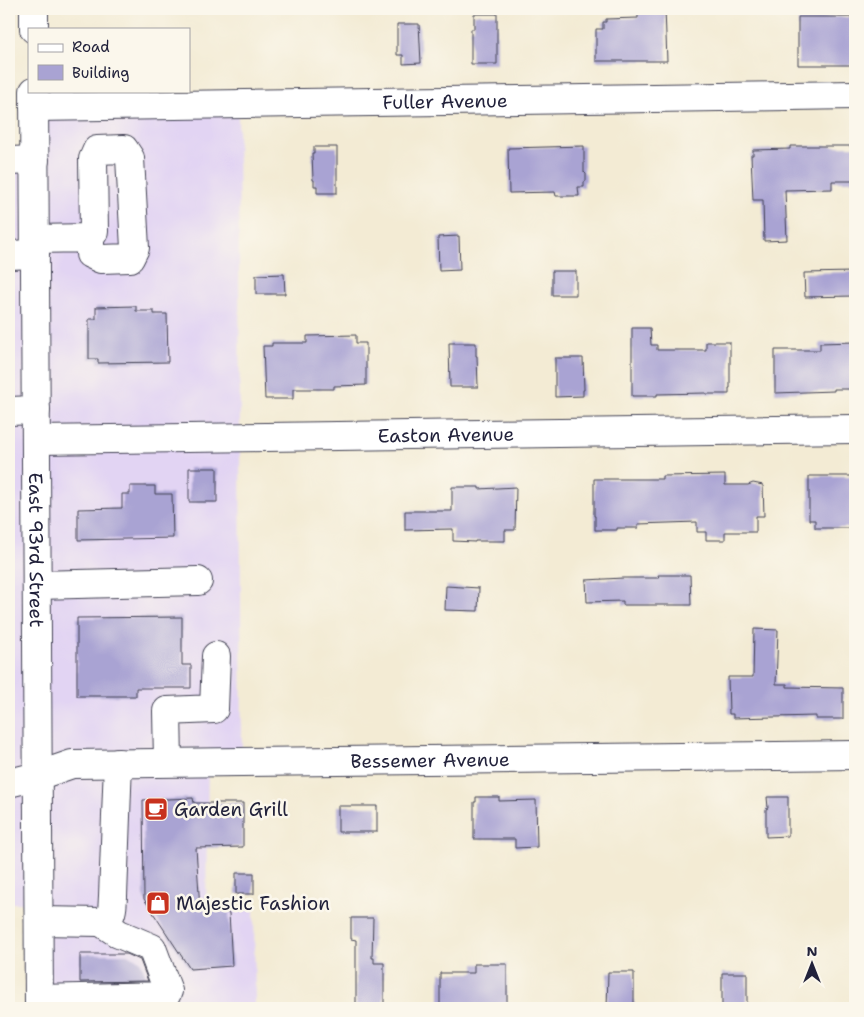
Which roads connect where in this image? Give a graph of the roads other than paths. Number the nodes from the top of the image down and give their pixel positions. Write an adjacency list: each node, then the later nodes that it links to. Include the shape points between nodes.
1 (34, 9): 2 (street)
2 (34, 28)
3 (855, 95): 5 (street, Fuller Avenue)
4 (34, 99): 5 (street, Fuller Avenue); 7 (street, East 93rd Street)
5 (96, 106): 6 (street)
6 (97, 150): 8 (street, via 93,159 94,232); 8 (street, via 124,149 130,158 135,248 130,258 101,259 90,254)
7 (22, 161): 9 (street, East 93rd Street)
8 (90, 238): 9 (street)
9 (26, 249): 10 (street, East 93rd Street)
10 (36, 410): 11 (street); 13 (street, East 93rd Street)
11 (9, 411)
12 (855, 429): 13 (street, Easton Avenue)
13 (36, 440): 15 (street, East 93rd Street)
14 (198, 581): 15 (street)
15 (37, 585): 20 (street, East 93rd Street)
16 (216, 656): 18 (street, via 214,709 167,712)
17 (855, 755): 18 (street, Bessemer Avenue)
18 (168, 762): 19 (street, Bessemer Avenue)
19 (118, 763): 20 (street, Bessemer Avenue, via 72,764); 23 (street, via 112,914)
20 (37, 776): 21 (street, Bessemer Avenue); 22 (street, East 93rd Street)
21 (9, 783)
22 (39, 921): 23 (street); 24 (street, East 93rd Street)
23 (101, 922): 24 (street, via 119,934 152,948 168,991 166,995)
24 (39, 1004)

